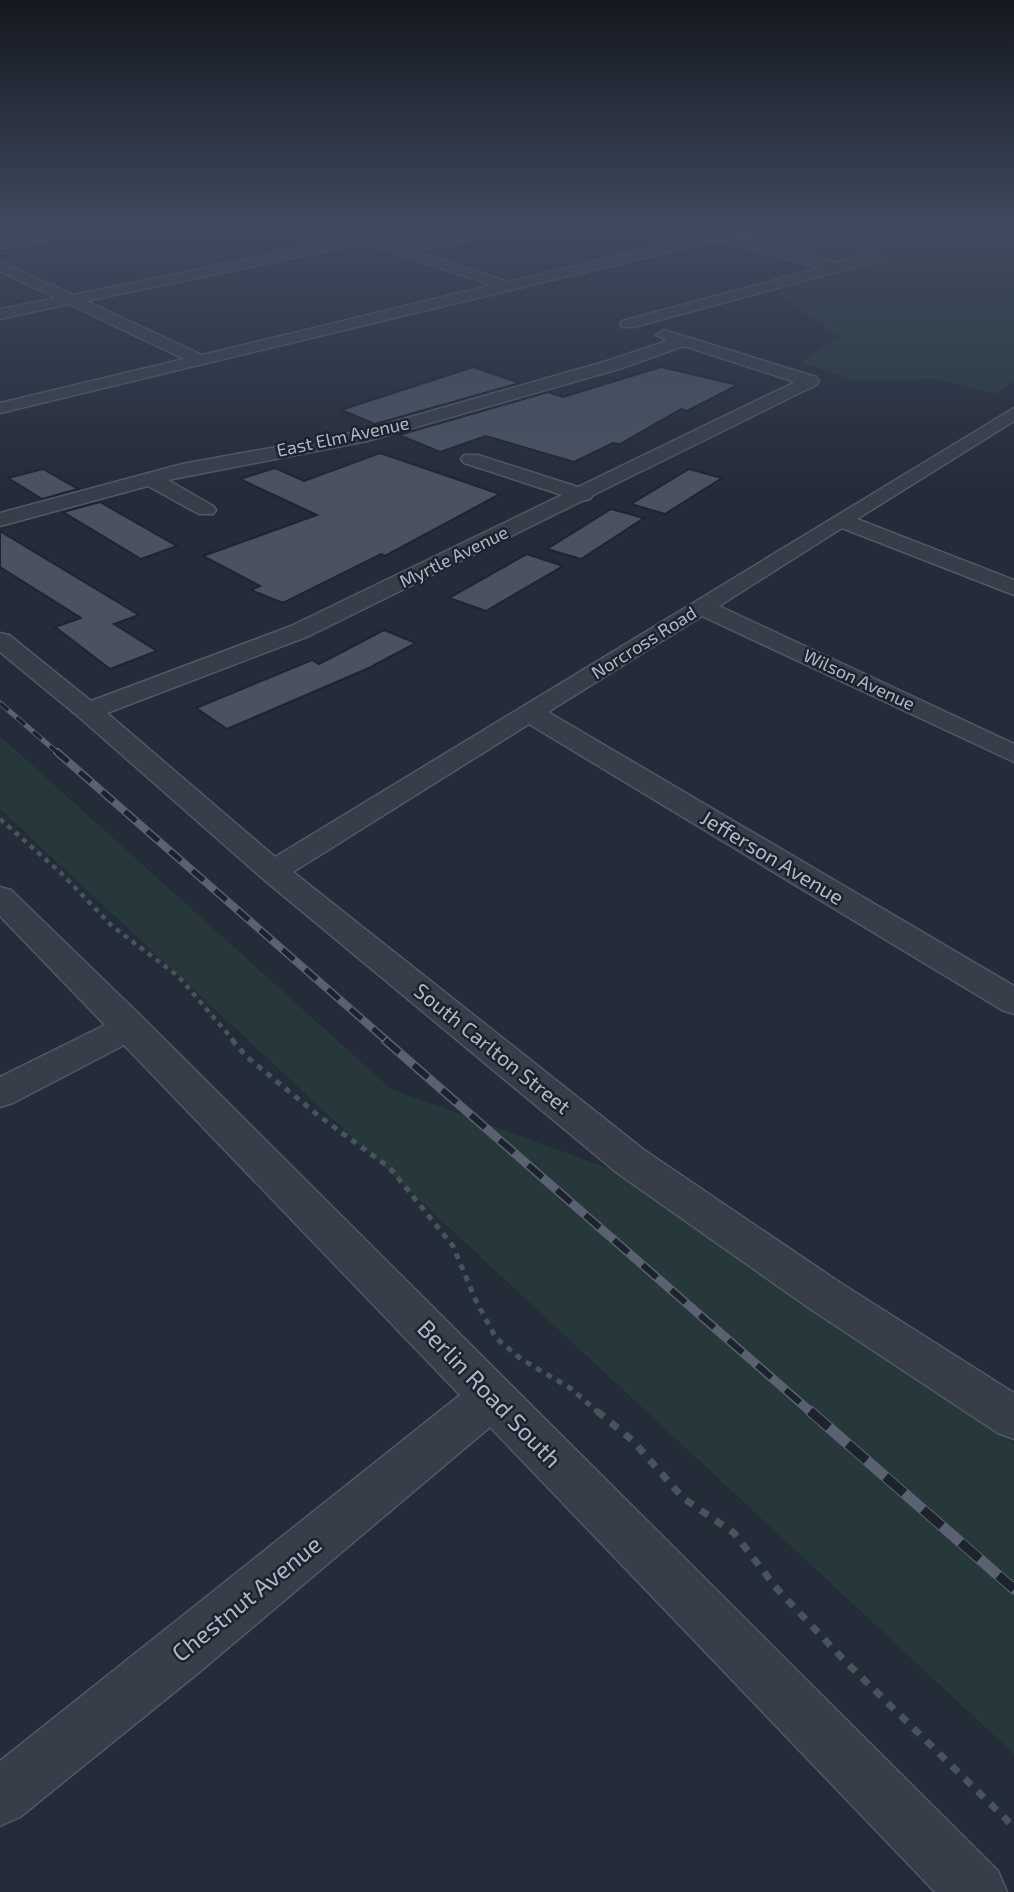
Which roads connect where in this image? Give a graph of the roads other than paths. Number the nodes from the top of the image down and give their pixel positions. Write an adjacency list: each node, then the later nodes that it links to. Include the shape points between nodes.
1 (105, 315): 5 (street)
2 (386, 315): 5 (street)
3 (660, 315): 4 (street, via 628,324)
4 (684, 341): 9 (street, East Elm Avenue, via 359,437); 10 (street, Myrtle Avenue, via 810,381)
5 (200, 360): 6 (street)
6 (0, 408)
7 (1014, 414): 13 (street, Norcross Road)
8 (471, 458): 10 (street)
9 (151, 478): 11 (street); 12 (street, East Elm Avenue)
10 (583, 495): 17 (street, Myrtle Avenue, via 300,632)
11 (206, 510)
12 (0, 520)
13 (843, 521): 14 (street); 15 (street, Norcross Road)
14 (1014, 588)
15 (703, 607): 18 (street, Norcross Road); 19 (street, Wilson Avenue)
16 (0, 640): 17 (street, South Carlton Street)
17 (88, 711): 20 (street, South Carlton Street)
18 (530, 713): 20 (street, Norcross Road); 22 (street, Jefferson Avenue)
19 (1014, 754)
20 (273, 871): 26 (street, South Carlton Street, via 630,1161)
21 (0, 897): 23 (street, Berlin Road South)
22 (1014, 1002)
23 (130, 1027): 24 (street); 25 (street, Berlin Road South)
24 (0, 1093)
25 (492, 1398): 27 (street, Chestnut Avenue); 28 (street, Berlin Road South)
26 (1014, 1418)
27 (0, 1797)
28 (977, 1892)

